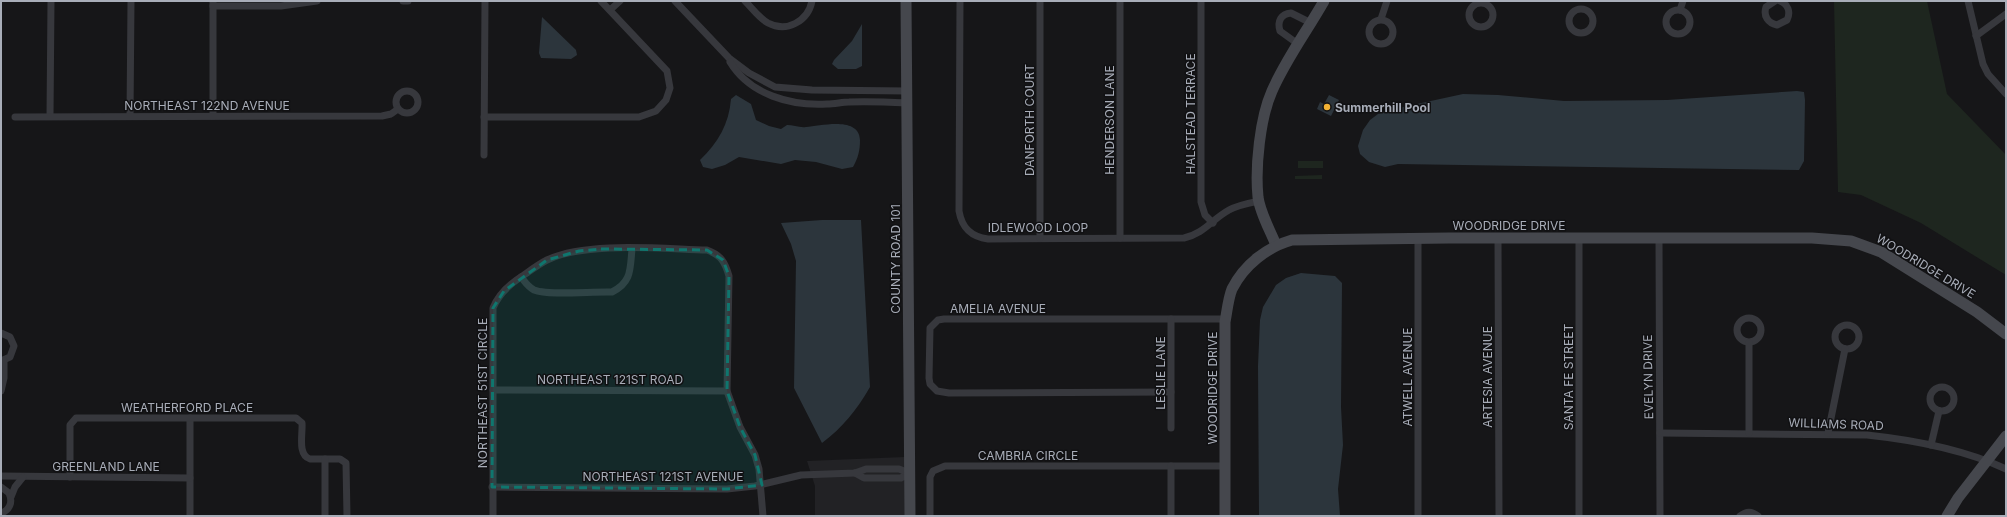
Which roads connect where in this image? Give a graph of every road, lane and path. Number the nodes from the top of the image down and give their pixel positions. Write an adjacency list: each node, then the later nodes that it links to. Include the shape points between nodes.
1 (50, 1): 38 (street)
2 (131, 1): 39 (street)
3 (317, 1): 24 (street, via 281,6)
4 (403, 1): 5 (street)
5 (408, 1)
6 (485, 1): 42 (street)
7 (601, 1): 26 (street)
8 (620, 1): 26 (street)
9 (675, 1): 33 (street)
10 (745, 1): 11 (street, via 768,23 788,26 802,19)
11 (812, 1)
12 (906, 1): 34 (street, COUNTY ROAD 101)
13 (960, 1): 46 (street, IDLEWOOD LOOP, via 961,220 968,232 980,238)
14 (1040, 1): 46 (street, DANFORTH COURT)
15 (1120, 1): 47 (street, HENDERSON LANE)
16 (1201, 1): 45 (street, HALSTEAD TERRACE, via 1201,202 1205,215)
17 (1324, 1): 30 (street)
18 (1387, 1): 29 (street)
19 (1586, 1): 25 (street)
20 (1683, 1): 27 (street)
21 (1775, 1): 22 (street, via 1766,7 1765,15 1770,22 1777,25 1787,20 1790,13)
22 (1781, 1)
23 (1968, 1): 31 (street)
24 (212, 3): 40 (street)
25 (1584, 9)
26 (610, 10): 42 (street, via 667,70 670,88 666,100 656,111 639,117)
27 (1680, 10)
28 (2006, 14): 31 (street)
29 (1382, 19)
30 (1311, 23): 32 (street); 32 (street, via 1291,13 1282,16 1279,21 1280,31)
31 (1976, 36): 35 (street, via 1988,74)
32 (1298, 44): 44 (street, via 1271,92 1265,112 1259,158)
33 (729, 58): 34 (street, via 749,74 775,87 812,90); 36 (street, via 735,68 757,88 793,103)
34 (908, 90): 36 (street, COUNTY ROAD 101)
35 (2006, 94)
36 (908, 103): 79 (street, COUNTY ROAD 101)
37 (398, 109): 40 (street, NORTHEAST 122ND AVENUE, via 382,116)
38 (50, 116): 39 (street, NORTHEAST 122ND AVENUE); 41 (street, NORTHEAST 122ND AVENUE)
39 (130, 116): 40 (street, NORTHEAST 122ND AVENUE)
40 (213, 116)
41 (15, 117)
42 (484, 117): 43 (street)
43 (484, 155)
44 (1259, 201): 45 (street, IDLEWOOD LOOP, via 1237,206); 52 (street)
45 (1213, 223): 47 (street, IDLEWOOD LOOP, via 1199,233 1184,238)
46 (1040, 238): 47 (street, IDLEWOOD LOOP)
47 (1120, 238)
48 (1418, 238): 49 (street, WOODRIDGE DRIVE); 52 (street, WOODRIDGE DRIVE, via 1304,239); 98 (street, ATWELL AVENUE)
49 (1498, 238): 50 (street, WOODRIDGE DRIVE); 99 (street, ARTESIA AVENUE)
50 (1579, 238): 51 (street, WOODRIDGE DRIVE); 100 (street, SANTA FE STREET)
51 (1659, 238): 58 (street, WOODRIDGE DRIVE, via 1812,238 1851,241 1866,245 1977,312); 69 (street, EVELYN DRIVE)
52 (1276, 245): 56 (street, WOODRIDGE DRIVE, via 1260,255 1240,276 1232,290)
53 (632, 249): 54 (street, NORTHEAST 51ST CIRCLE, via 579,251 548,260); 54 (street, via 628,279 612,292 535,290); 64 (street, NORTHEAST 51ST CIRCLE, via 707,250 723,260 729,276)
54 (521, 277): 62 (street, NORTHEAST 51ST CIRCLE, via 504,291 493,308)
55 (1171, 319): 56 (street, AMELIA AVENUE); 65 (street, LESLIE LANE); 65 (street, AMELIA AVENUE, via 938,320 929,333 929,370 930,384 943,393)
56 (1226, 319): 77 (street, WOODRIDGE DRIVE)
57 (1, 333): 61 (street, via 10,337 14,346 11,355)
58 (2006, 334)
59 (1749, 343): 70 (street)
60 (1845, 349): 71 (street)
61 (2, 361): 63 (street, via 4,378)
62 (493, 390): 64 (street, NORTHEAST 121ST ROAD); 86 (street, NORTHEAST 51ST CIRCLE)
63 (1, 391)
64 (727, 391): 84 (street, NORTHEAST 51ST CIRCLE, via 740,427 755,455)
65 (1171, 392): 68 (street, LESLIE LANE)
66 (1939, 411): 73 (street)
67 (190, 418): 74 (street, WEATHERFORD PLACE, via 297,418 302,425 303,455 308,459); 82 (street, WEATHERFORD PLACE, via 74,419 70,425); 83 (street)
68 (1171, 428)
69 (1660, 433): 70 (street, WILLIAMS ROAD); 101 (street, EVELYN DRIVE)
70 (1749, 433): 71 (street, WILLIAMS ROAD)
71 (1828, 434): 73 (street, WILLIAMS ROAD, via 1896,438)
72 (2006, 436): 75 (street)
73 (1931, 445): 75 (street, WILLIAMS ROAD)
74 (325, 459): 90 (street); 91 (street, via 342,459 347,465)
75 (1986, 460): 78 (street, WILLIAMS ROAD); 104 (street)
76 (1171, 466): 77 (street, CAMBRIA CIRCLE); 95 (street, CAMBRIA CIRCLE, via 938,468 930,477); 96 (street)
77 (1225, 466): 97 (street, WOODRIDGE DRIVE)
78 (2006, 469)
79 (909, 473): 84 (street, NORTHEAST 121ST AVENUE, via 901,478 864,478 856,472 800,475); 94 (street, COUNTY ROAD 101)
80 (1, 476): 81 (street, GREENLAND LANE)
81 (23, 477): 82 (street, GREENLAND LANE); 87 (street)
82 (70, 477): 83 (street, GREENLAND LANE)
83 (190, 478): 89 (street)
84 (762, 485): 86 (street, NORTHEAST 121ST AVENUE, via 727,489); 93 (street, NORTHEAST 51ST CIRCLE)
85 (2, 486): 87 (street)
86 (492, 487): 92 (street, NORTHEAST 51ST CIRCLE)
87 (11, 497): 88 (street, via 10,505)
88 (1, 513)
89 (190, 516)
90 (325, 516)
91 (347, 516)
92 (493, 516)
93 (763, 516)
94 (910, 516)
95 (930, 516)
96 (1171, 516)
97 (1225, 516)
98 (1418, 516)
99 (1499, 516)
100 (1579, 516)
101 (1660, 516)
102 (1740, 516): 103 (street, via 1747,512)
103 (1758, 516)
104 (1947, 516)

